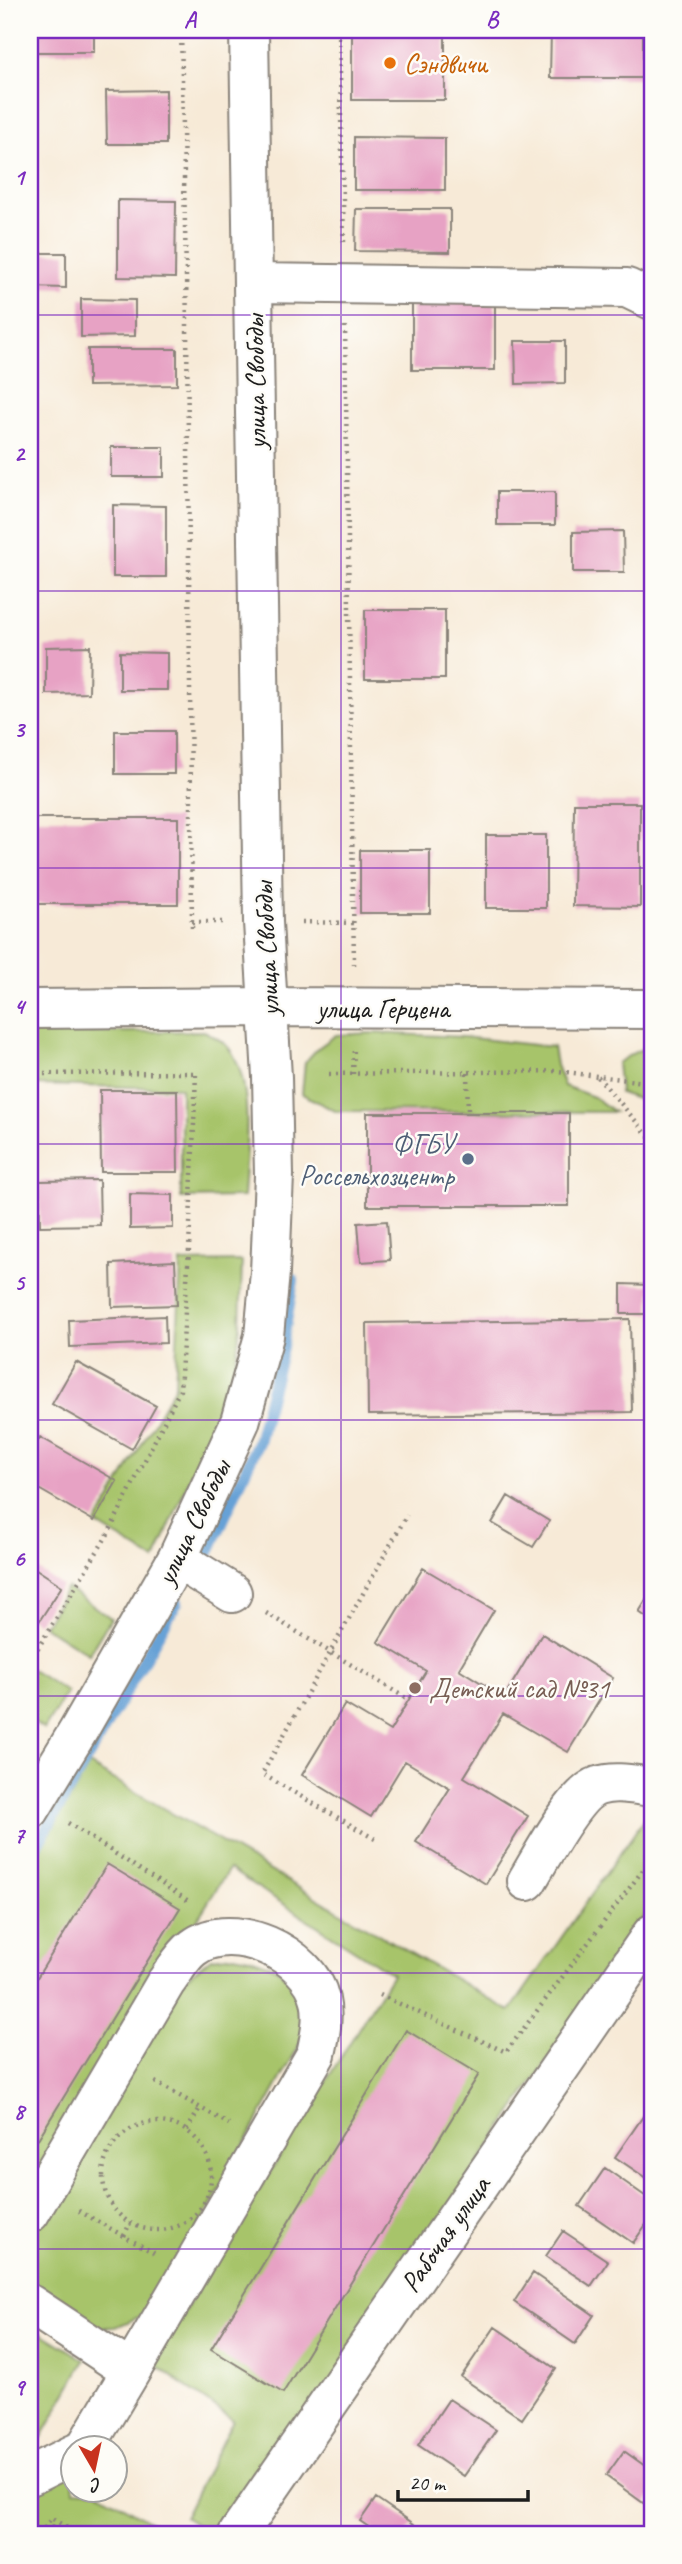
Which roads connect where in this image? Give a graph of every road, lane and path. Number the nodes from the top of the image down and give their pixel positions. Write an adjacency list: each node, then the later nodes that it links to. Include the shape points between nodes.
1 (181, 30): 7 (path)
2 (249, 30): 4 (street, улица Свободы)
3 (339, 30): 5 (path)
4 (254, 283): 5 (street); 8 (street, улица Свободы, via 263,922)
5 (345, 285): 6 (street, via 627,288); 9 (path)
6 (652, 300)
7 (191, 929)
8 (269, 1007): 9 (street, улица Герцена); 10 (street, улица Герцена); 21 (street, улица Свободы, via 274,1175 264,1336 240,1422)
9 (354, 1008): 11 (street, улица Герцена); 15 (path)
10 (30, 1009)
11 (652, 1009)
12 (467, 1073): 15 (path); 16 (path, via 558,1071); 18 (path)
13 (30, 1074): 24 (path, via 196,1073 180,1390 108,1534)
14 (329, 1074): 15 (path)
15 (353, 1074)
16 (597, 1076): 17 (path); 19 (path)
17 (652, 1083)
18 (468, 1113)
19 (652, 1140)
20 (408, 1515): 23 (path)
21 (177, 1559): 22 (street); 27 (street, улица Свободы)
22 (232, 1593): 23 (path)
23 (330, 1652): 25 (path); 29 (path, via 262,1774)
24 (30, 1661)
25 (409, 1700)
26 (652, 1787): 31 (street, via 596,1786 576,1802)
27 (30, 1810)
28 (71, 1826): 32 (path)
29 (375, 1839)
30 (652, 1858): 34 (path, via 506,2052)
31 (527, 1881)
32 (193, 1903)
33 (652, 1934): 50 (street, Рабочая улица)
34 (380, 1995)
35 (119, 2061): 36 (path); 38 (street, via 166,1982 193,1948 218,1938 253,1939 283,1953 304,1970 320,1998 322,2027 316,2054); 39 (street)
36 (200, 2108): 37 (path); 38 (path)
37 (187, 2130): 40 (path, via 209,2157 210,2190 203,2206 177,2228 159,2231); 40 (path, via 154,2121 121,2136 109,2150 103,2187 110,2205)
38 (264, 2144): 42 (street)
39 (36, 2202): 41 (path)
40 (130, 2223): 41 (path)
41 (124, 2236): 42 (path)
42 (188, 2273): 44 (street)
43 (30, 2304): 44 (street)
44 (131, 2371): 45 (street)
45 (93, 2434)
46 (60, 2462): 47 (street)
47 (30, 2476)
48 (41, 2534): 49 (path, via 51,2518)
49 (78, 2534)
50 (238, 2534)

